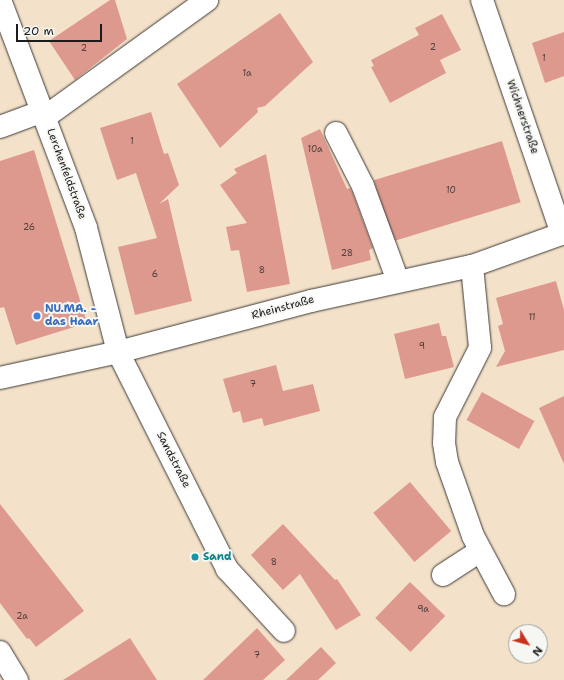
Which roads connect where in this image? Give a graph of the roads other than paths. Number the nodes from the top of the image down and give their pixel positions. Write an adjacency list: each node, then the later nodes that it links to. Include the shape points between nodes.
1 (0, 0): 4 (street, Lerchenfeldstraße)
2 (207, 0): 4 (street)
3 (482, 0): 7 (street, Wichnerstraße)
4 (44, 114): 5 (street); 10 (street, Lerchenfeldstraße, via 86,228)
5 (0, 127)
6 (336, 133): 9 (street, via 363,186)
7 (563, 234): 8 (street, Rheinstraße)
8 (472, 266): 9 (street, Rheinstraße); 12 (street, via 480,348 444,417 444,443 447,462)
9 (398, 281): 10 (street, Rheinstraße)
10 (118, 352): 11 (street, Rheinstraße); 15 (street, Sandstraße, via 227,569)
11 (0, 378)
12 (480, 551): 13 (street); 14 (street)
13 (443, 575)
14 (504, 594)
15 (284, 631)
16 (0, 652): 17 (street)
17 (17, 680)

